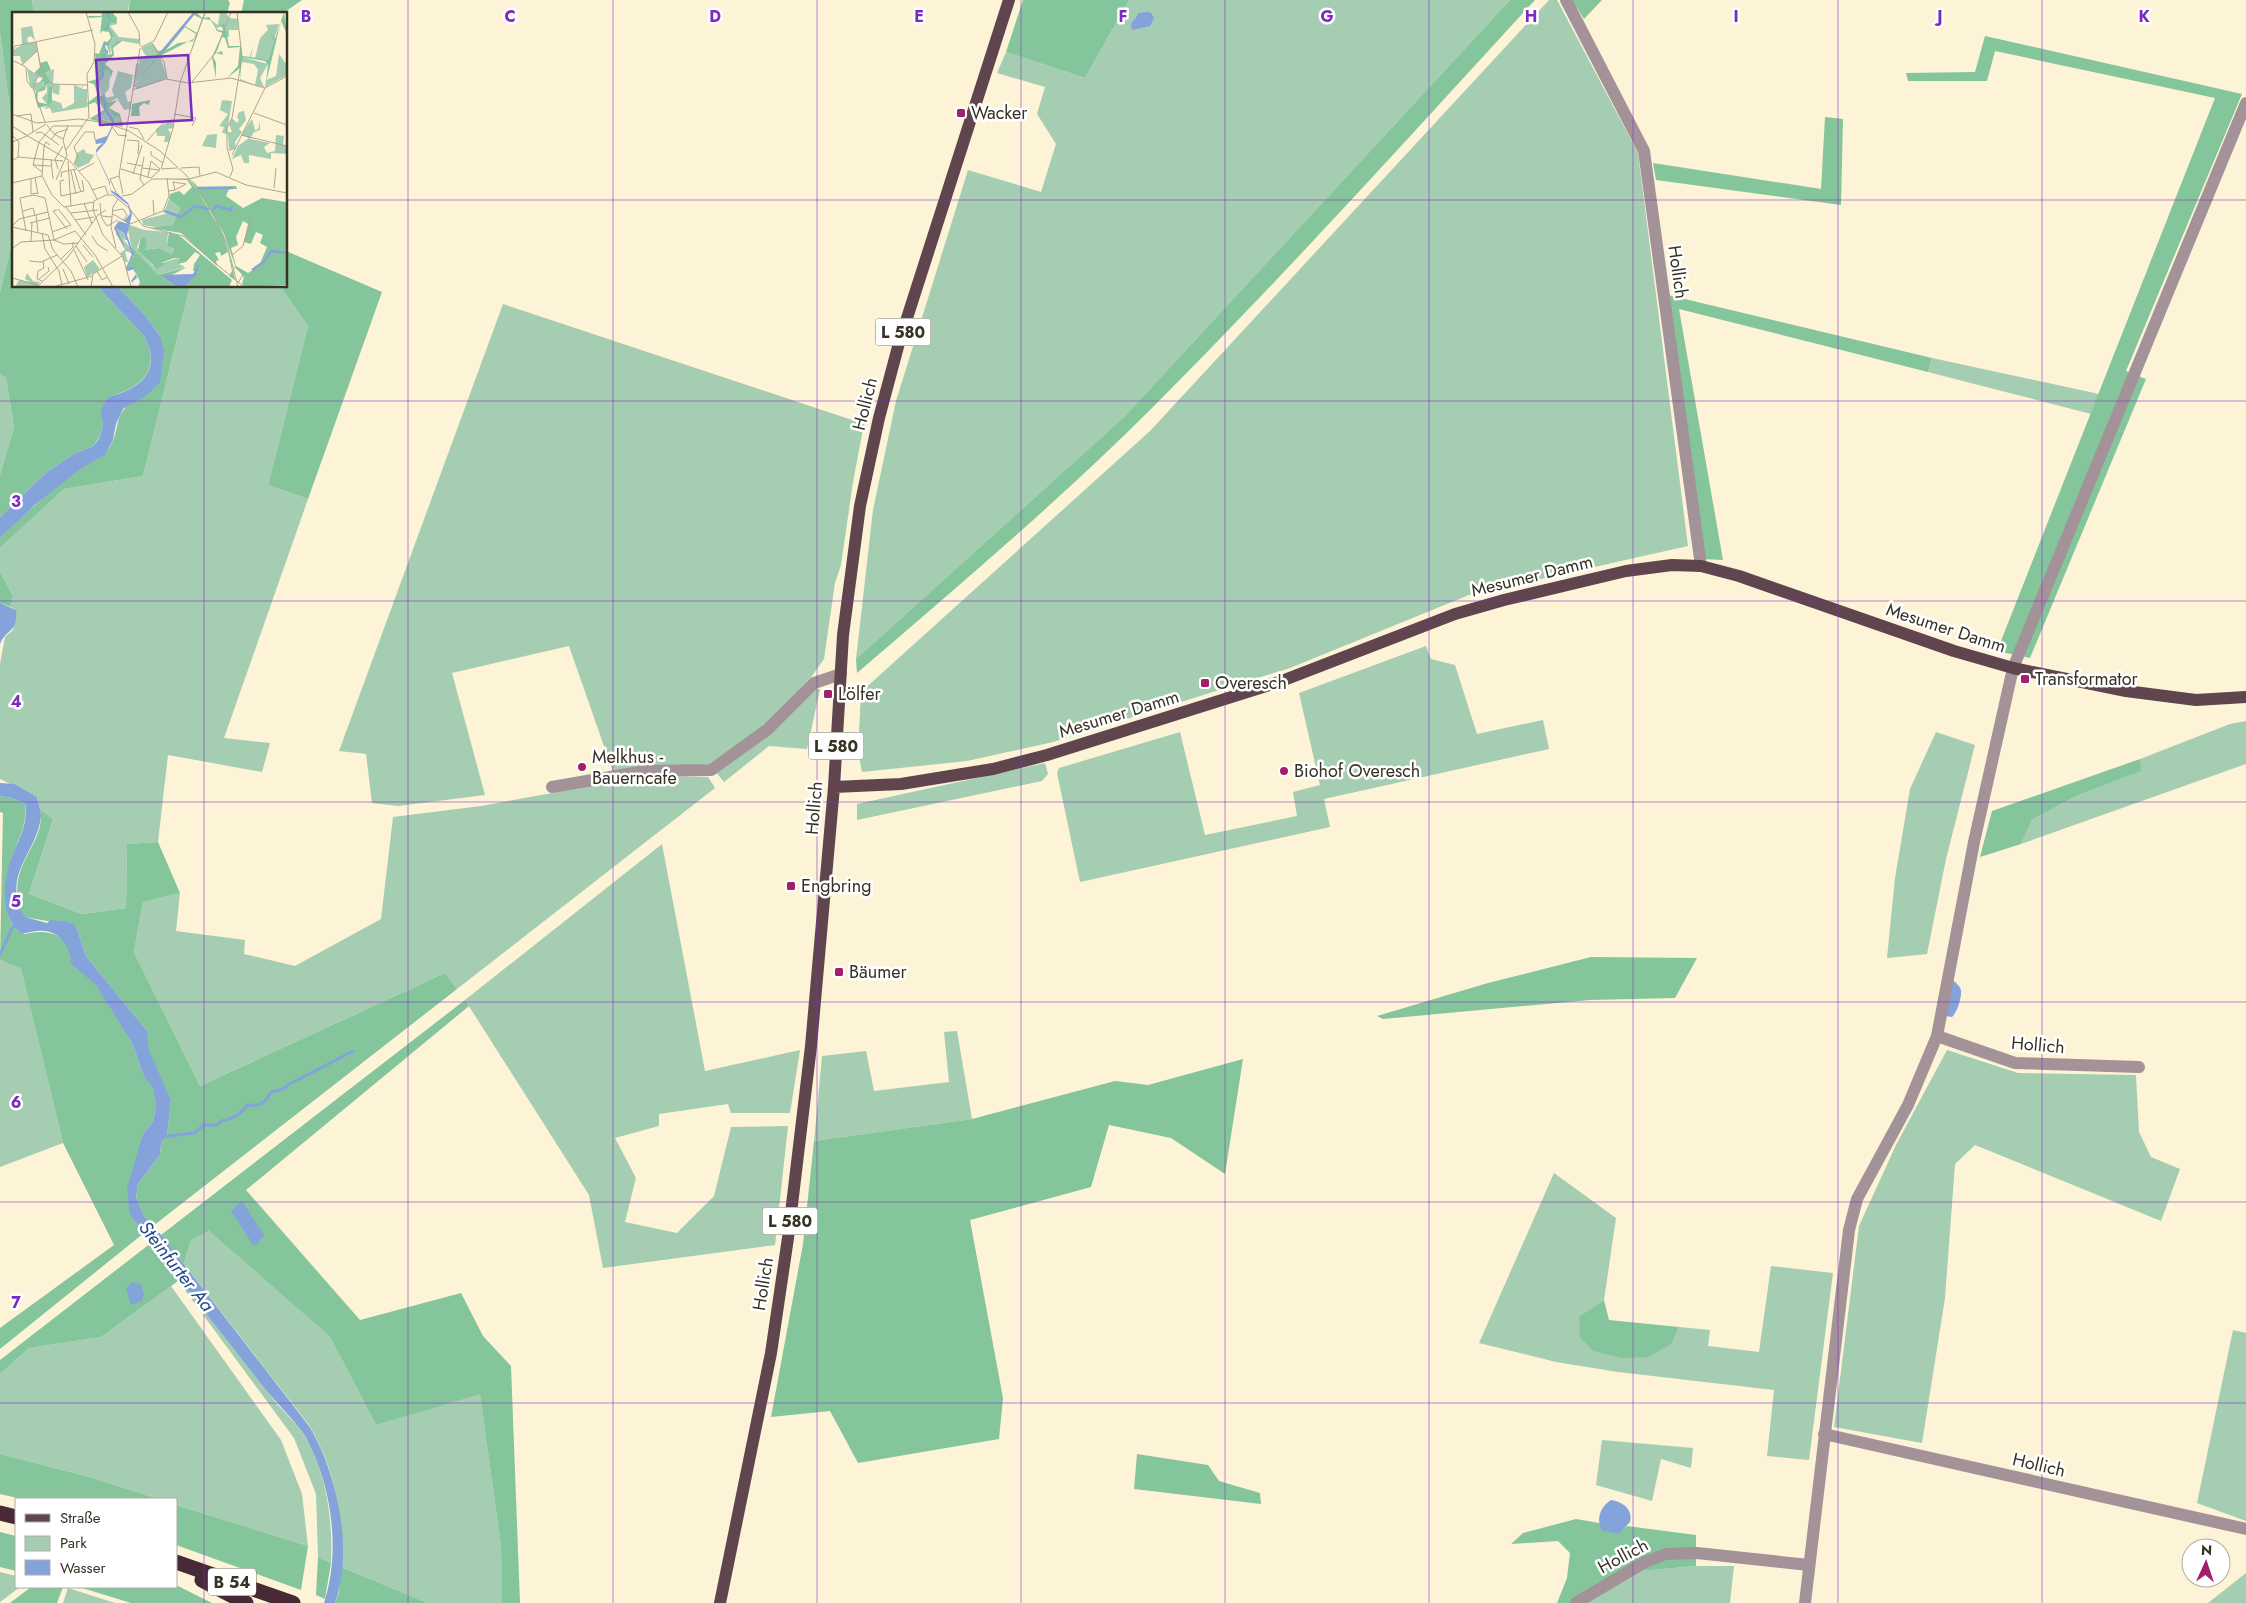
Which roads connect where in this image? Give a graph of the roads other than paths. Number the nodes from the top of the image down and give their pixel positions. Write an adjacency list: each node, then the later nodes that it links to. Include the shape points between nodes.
1 (1009, 0): 6 (main road, Hollich / L 580, via 879,418 857,522)
2 (1566, 0): 4 (street, Hollich, via 1644,151)
3 (2246, 103): 5 (street)
4 (1700, 566): 5 (main road, Mesumer Damm, via 1739,576 1954,651); 9 (main road, Mesumer Damm, via 1650,566 1455,614 1279,682 993,769 901,784)
5 (2013, 668): 7 (main road, Mesumer Damm, via 2126,691 2196,700); 10 (street, via 1976,832)
6 (840, 674): 8 (street, via 814,683 767,730 711,770 645,771); 9 (main road, Hollich / L 580)
7 (2246, 697)
8 (552, 787)
9 (834, 787): 21 (main road, Hollich / L 580, via 812,1046 788,1238 770,1353)
10 (1937, 1036): 11 (street, Hollich, via 2015,1063); 12 (street, via 1908,1105 1857,1199 1849,1230)
11 (2139, 1067)
12 (1824, 1434): 15 (street, Hollich); 17 (street)
13 (0, 1513): 14 (highway)
14 (15, 1517)
15 (2246, 1529)
16 (178, 1563): 19 (highway, B 54)
17 (1809, 1565): 22 (street, Hollich, via 1697,1552 1666,1554 1645,1562); 23 (street)
18 (178, 1568): 20 (highway)
19 (290, 1602)
20 (246, 1603)
21 (720, 1603)
22 (1576, 1603)
23 (1805, 1603)

